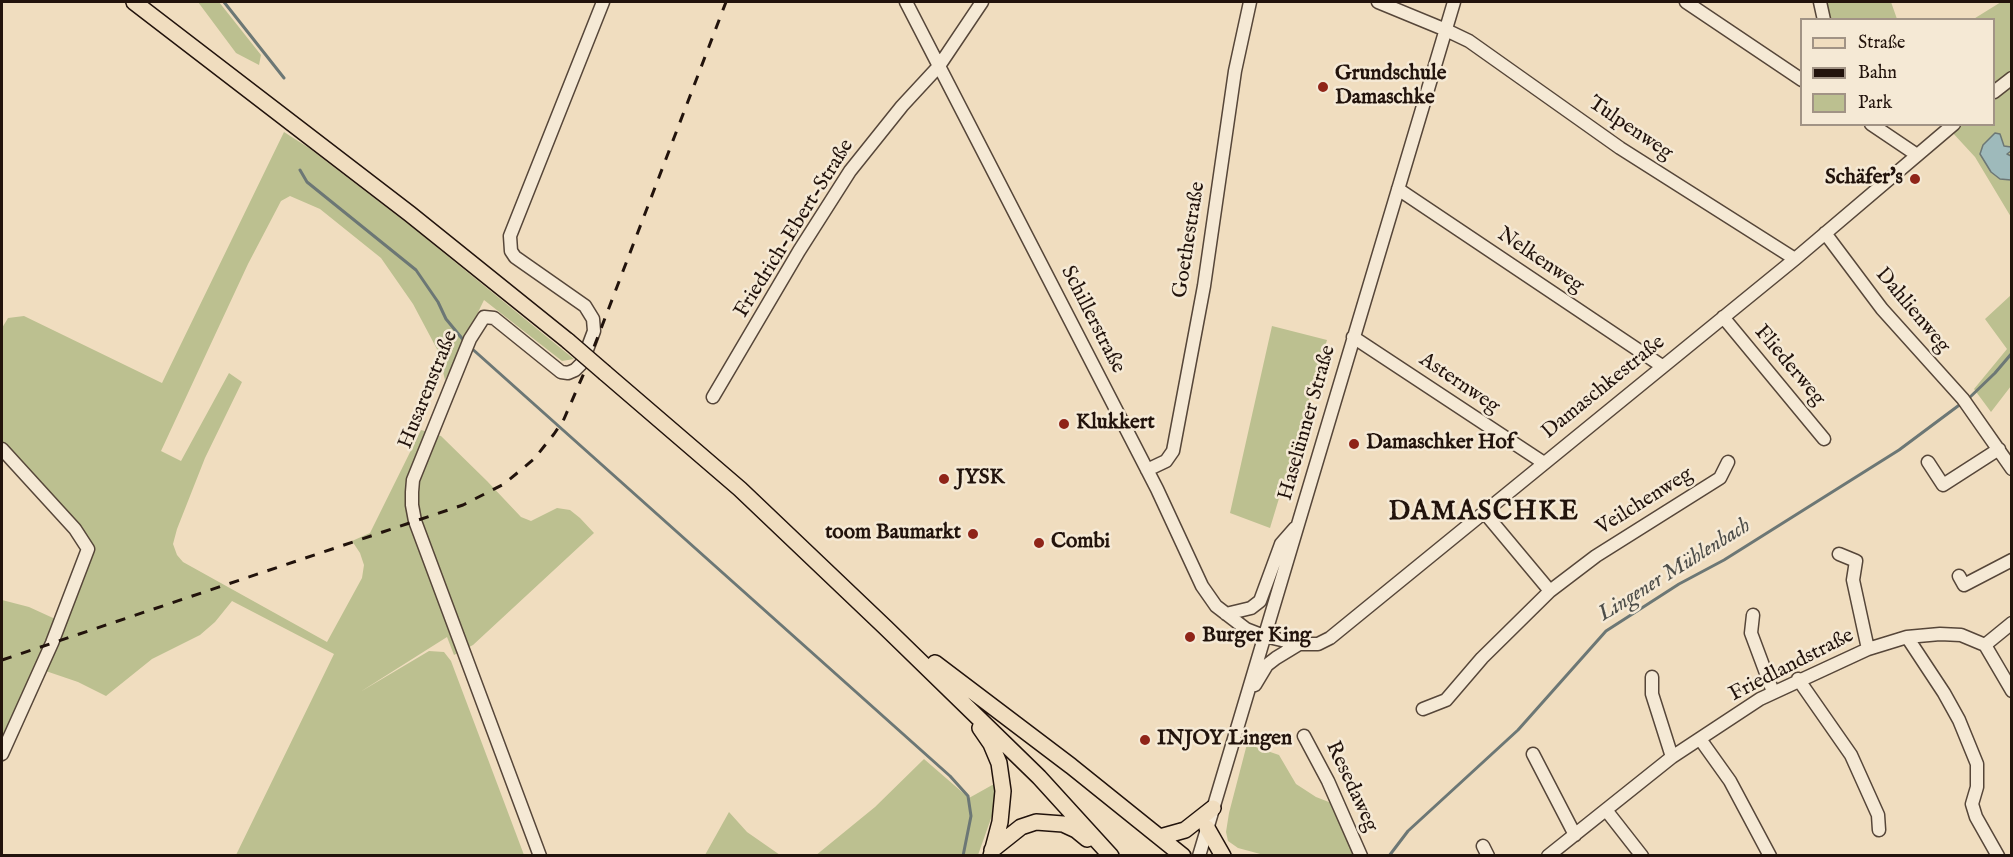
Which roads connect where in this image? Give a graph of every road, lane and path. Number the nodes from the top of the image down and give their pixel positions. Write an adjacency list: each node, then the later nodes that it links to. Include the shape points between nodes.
1 (134, 2): 43 (main road, bridge, via 568,341 707,461)
2 (603, 2): 69 (street, Husarenstraße, via 510,236 515,257 585,306 593,319 594,331 582,363 575,370 561,372 494,318 484,317 464,352 413,480 413,513)
3 (906, 2): 12 (street, Schillerstraße)
4 (982, 2): 12 (street, Friedrich-Ebert-Straße)
5 (1250, 2): 33 (street, Goethestraße, via 1234,70 1204,286 1173,452 1166,461)
6 (1378, 2): 11 (street, Tulpenweg)
7 (1454, 2): 11 (street, Haselünner Straße)
8 (1686, 2): 14 (street)
9 (1820, 2): 10 (street)
10 (1824, 18)
11 (1446, 30): 19 (street, Haselünner Straße); 21 (street, Tulpenweg, via 1468,41 1620,148)
12 (939, 66): 25 (street, Friedrich-Ebert-Straße, via 850,171); 33 (street, Schillerstraße)
13 (2012, 78): 15 (street)
14 (1800, 79)
15 (1995, 91)
16 (1874, 126): 18 (street)
17 (1952, 126): 18 (street, Damaschkestraße)
18 (1917, 155): 20 (street, Damaschkestraße)
19 (1398, 189): 23 (street, Haselünner Straße); 24 (street, Nelkenweg)
20 (1825, 233): 21 (street, Damaschkestraße); 28 (street, Dahlienweg, via 1882,309 1963,399)
21 (1795, 259): 22 (street, Damaschkestraße)
22 (1723, 317): 24 (street, Damaschkestraße); 26 (street, Fliederweg)
23 (1353, 337): 31 (street, Asternweg); 35 (street, Haselünner Straße)
24 (1662, 366): 31 (street, Damaschkestraße)
25 (713, 397)
26 (1824, 439)
27 (2, 449): 59 (street, via 75,530 88,551)
28 (1999, 449): 30 (street, via 1943,485); 32 (street, Dahlienweg)
29 (1728, 462): 39 (street, Veilchenweg, via 1720,478 1596,556)
30 (1928, 462)
31 (1544, 463): 34 (street, Damaschkestraße)
32 (2012, 469)
33 (1147, 470): 40 (street, Schillerstraße, via 1202,586)
34 (1484, 512): 39 (street); 46 (street, Damaschkestraße, via 1330,638 1318,644)
35 (1298, 525): 40 (street, via 1281,544 1260,601 1251,609); 44 (street, Haselünner Straße)
36 (1839, 554): 48 (street, via 1856,561 1853,580)
37 (2012, 560): 38 (street, via 1964,585)
38 (1959, 576)
39 (1550, 591): 56 (street, Veilchenweg, via 1446,700)
40 (1226, 614): 44 (street, Schillerstraße)
41 (1753, 615): 53 (street, via 1751,633)
42 (2012, 623): 47 (street)
43 (886, 628): 55 (main road); 67 (main road)
44 (1264, 636): 46 (street, Damaschkestraße); 54 (street, Haselünner Straße)
45 (1907, 637): 47 (street, Friedlandstraße, via 1961,635); 48 (street, Friedlandstraße); 78 (street, via 1959,720 1977,764 1972,804)
46 (1299, 644): 54 (street, via 1267,665)
47 (1985, 645): 49 (street)
48 (1868, 649): 51 (street, Friedlandstraße)
49 (2008, 677): 52 (street)
50 (1652, 678): 61 (street, via 1652,694)
51 (1798, 679): 53 (street, Friedlandstraße); 65 (street, via 1851,755 1878,815)
52 (2012, 691)
53 (1773, 692): 58 (street, Friedlandstraße)
54 (1246, 698): 62 (street, Haselünner Straße)
55 (966, 705): 68 (main road, via 991,744 1001,774 1002,811); 70 (main road, via 1039,777)
56 (1423, 708)
57 (1304, 736): 74 (street, Resedaweg)
58 (1700, 739): 61 (street, Friedlandstraße); 77 (street, via 1736,791)
59 (2, 754)
60 (1533, 754): 66 (street)
61 (1672, 757): 63 (street, Friedlandstraße)
62 (1213, 808): 64 (street, Haselünner Straße); 67 (main road, via 1185,830)
63 (1606, 810): 66 (street, Friedlandstraße); 76 (street)
64 (1207, 828): 72 (street, Haselünner Straße); 73 (main road)
65 (1878, 830)
66 (1575, 835): 75 (street, Friedlandstraße)
67 (1160, 837): 71 (main road)
68 (991, 853): 70 (main road, via 1021,827 1050,822 1076,830)
69 (540, 855)
70 (1109, 855)
71 (1183, 855)
72 (1199, 855)
73 (1223, 855)
74 (1361, 855)
75 (1548, 855)
76 (1642, 855)
77 (1770, 855)
78 (1998, 855)

